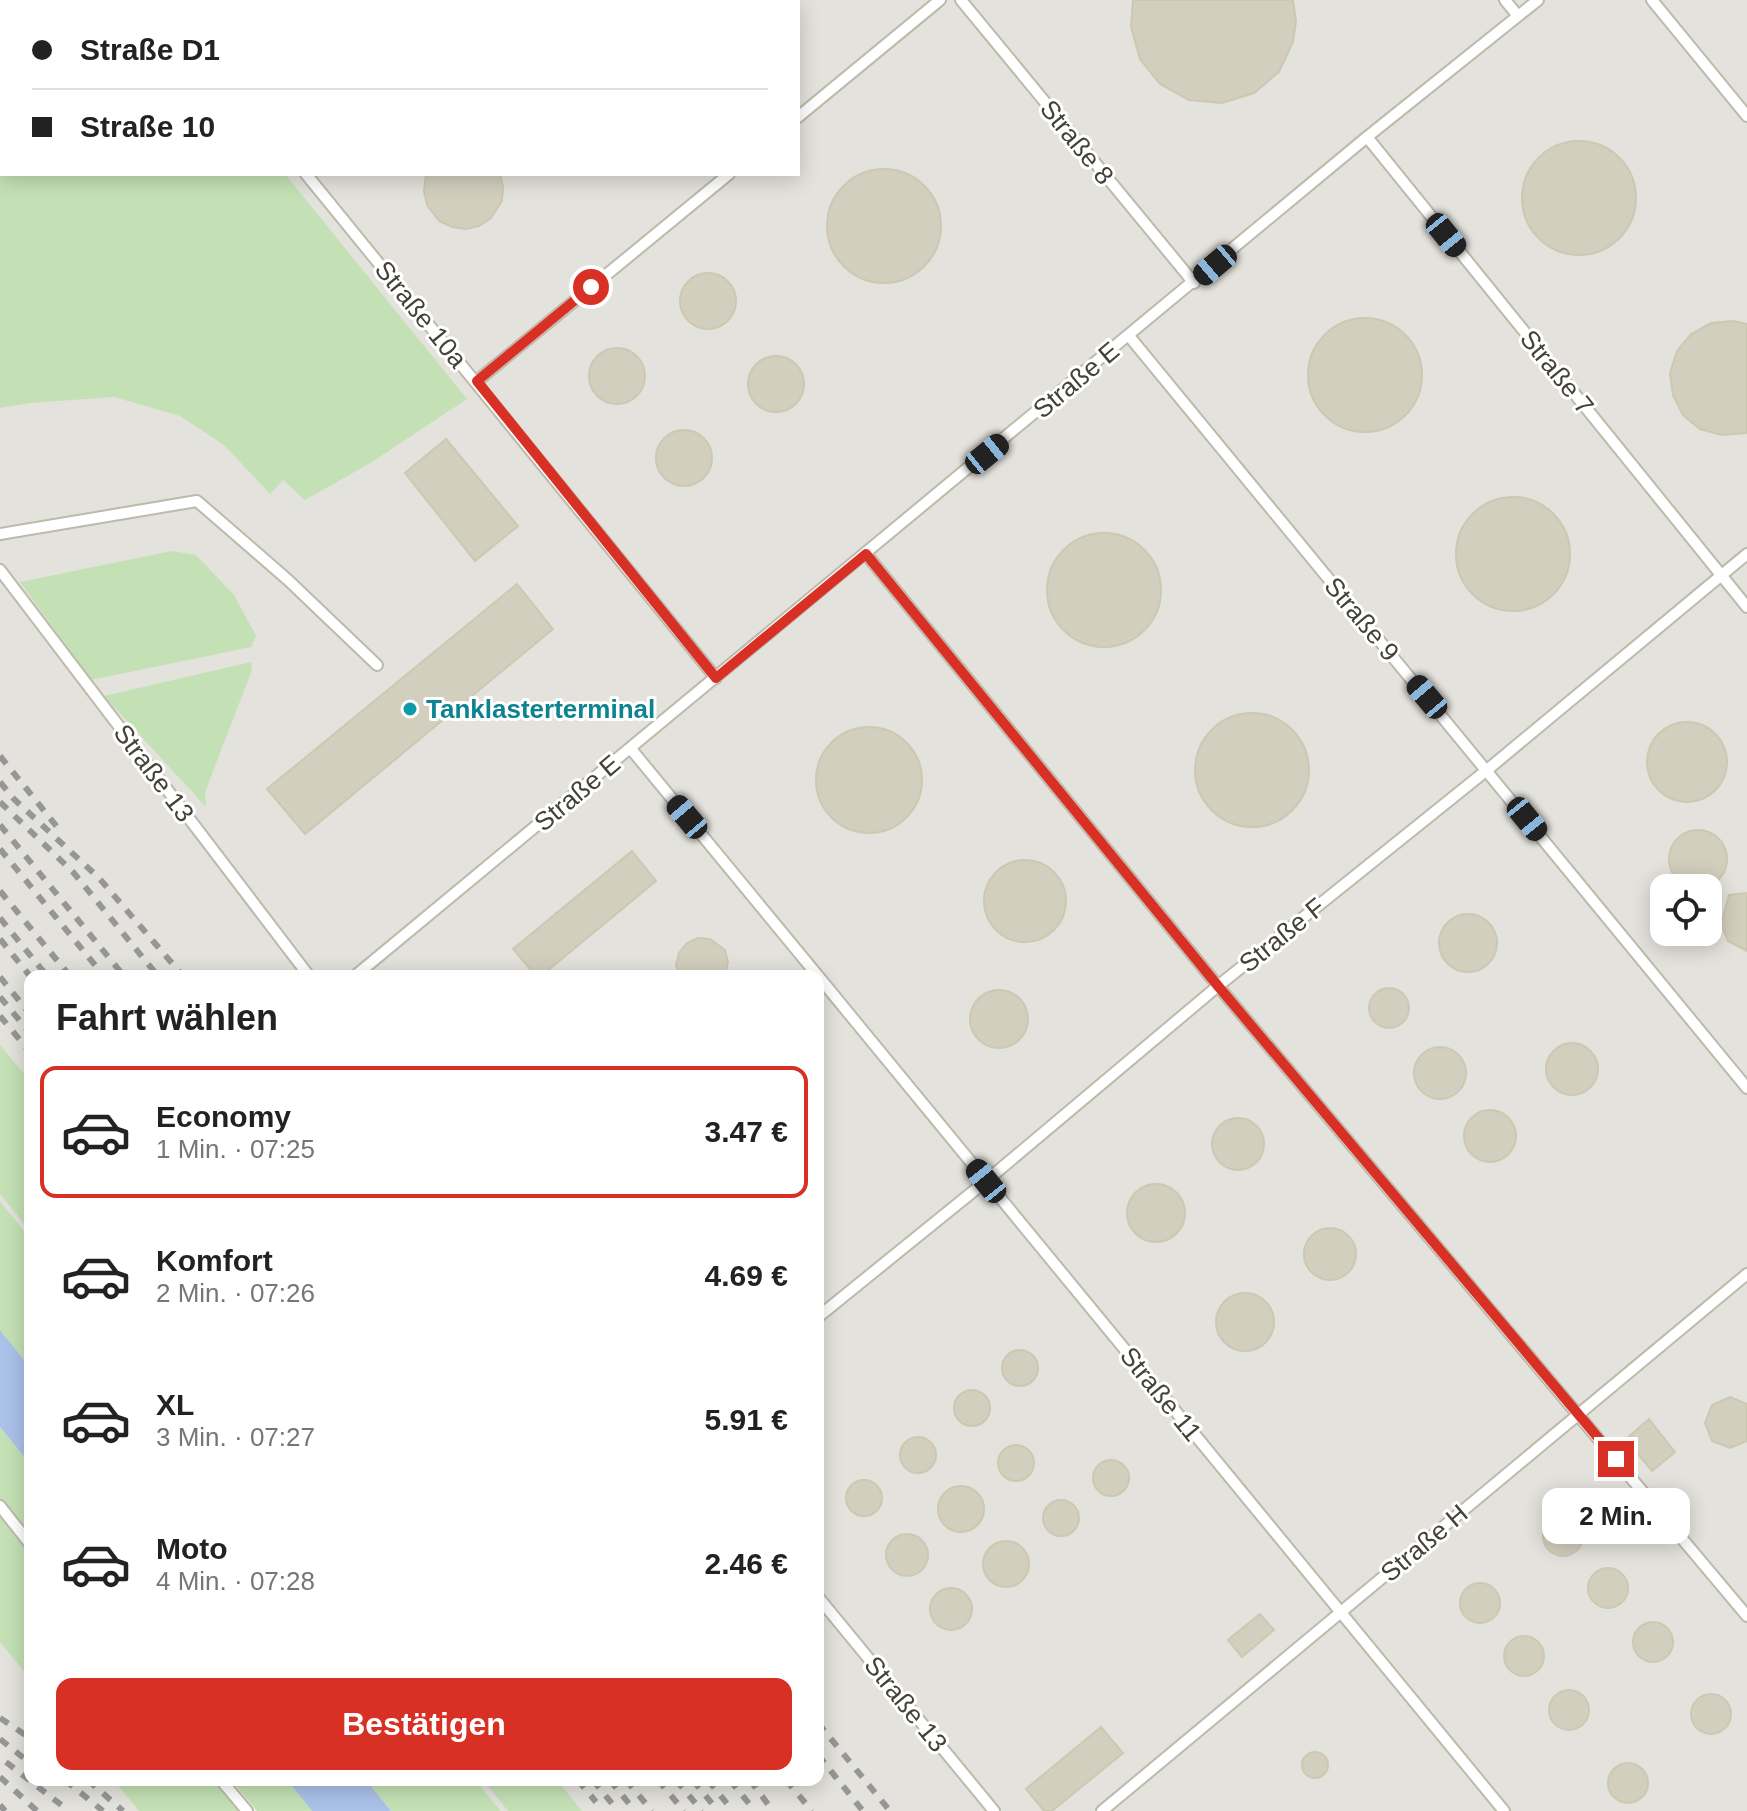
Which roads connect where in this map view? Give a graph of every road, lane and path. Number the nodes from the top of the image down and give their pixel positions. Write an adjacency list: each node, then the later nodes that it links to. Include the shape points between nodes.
1 (940, 0): 7 (lane)
2 (961, 0): 12 (lane, Straße 8)
3 (1505, 0): 6 (lane)
4 (1538, 0): 6 (lane, Straße E)
5 (1652, 0): 8 (lane)
6 (1518, 16): 9 (lane, Straße E)
7 (800, 115)
8 (1747, 116)
9 (1367, 137): 12 (lane, Straße E); 19 (lane, Straße 7)
10 (308, 176): 14 (lane, Straße 10a)
11 (727, 176): 14 (lane)
12 (1194, 283): 13 (lane, Straße E)
13 (1129, 336): 16 (lane, Straße E); 24 (lane, Straße 9)
14 (477, 381): 22 (lane, Straße 10a)
15 (0, 534): 21 (lane, via 197,501)
16 (866, 554): 22 (lane, Straße E); 29 (lane)
17 (1747, 554): 19 (lane, Straße F)
18 (0, 570): 25 (lane, Straße 13)
19 (1721, 575): 20 (lane, Straße 7); 24 (lane, Straße F)
20 (1747, 607)
21 (377, 665)
22 (716, 678): 23 (lane, Straße E)
23 (631, 749): 26 (lane, Straße E); 27 (lane, Straße 11)
24 (1487, 770): 29 (lane, Straße F); 30 (lane, Straße 9)
25 (304, 970)
26 (362, 970)
27 (813, 970)
28 (824, 983): 31 (lane, Straße 11)
29 (1218, 986): 31 (lane, Straße F); 34 (lane)
30 (1747, 1088)
31 (986, 1181): 33 (lane, Straße F); 38 (lane, Straße 11)
32 (1747, 1274): 34 (lane, Straße H)
33 (824, 1312)
34 (1578, 1415): 38 (lane, Straße H); 39 (lane)
35 (0, 1506): 36 (lane)
36 (24, 1536)
37 (824, 1604): 42 (lane, Straße 13)
38 (1341, 1613): 43 (lane, Straße H); 44 (lane, Straße 11)
39 (1747, 1616)
40 (226, 1786): 41 (lane)
41 (247, 1811)
42 (994, 1811)
43 (1102, 1811)
44 (1504, 1811)

